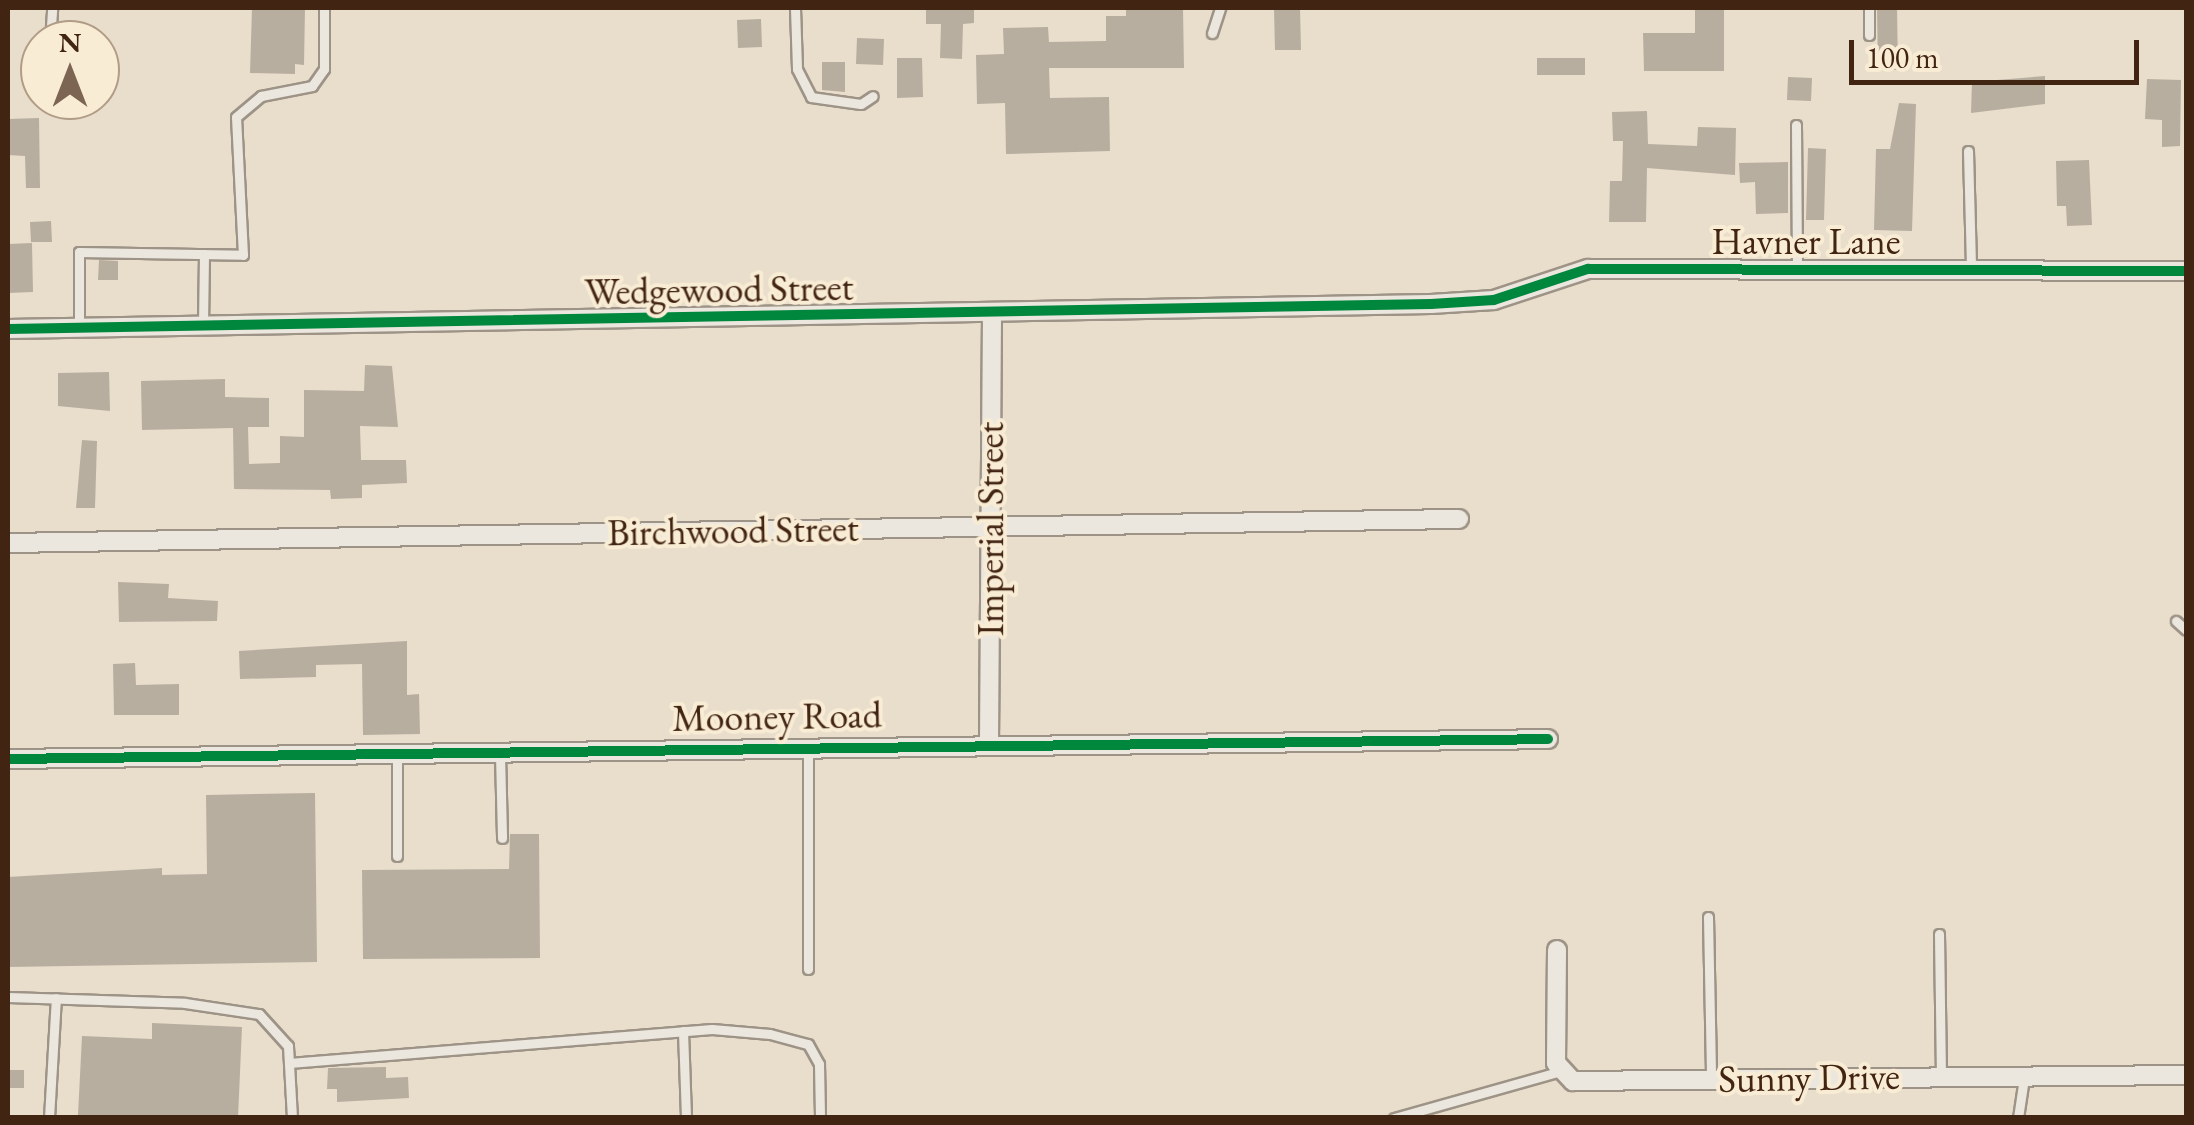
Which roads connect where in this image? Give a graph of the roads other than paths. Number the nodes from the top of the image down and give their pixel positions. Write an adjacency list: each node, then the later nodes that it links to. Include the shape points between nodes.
1 (324, 8): 10 (lane, via 324,69 312,86 261,96 236,117 244,255)
2 (794, 8): 7 (lane, via 797,70 811,98 861,104)
3 (1220, 8): 5 (lane)
4 (1869, 8): 6 (lane)
5 (1212, 33)
6 (1868, 35)
7 (873, 96)
8 (1796, 125): 12 (lane)
9 (1968, 152): 13 (lane)
10 (204, 254): 16 (lane); 17 (lane, via 78,252)
11 (2186, 271): 13 (street, Havner Lane)
12 (1797, 272): 13 (street, Havner Lane); 14 (street, Havner Lane, via 1588,269 1494,300)
13 (1971, 272)
14 (1432, 304): 15 (street, Wedgewood Street)
15 (992, 314): 16 (street, Wedgewood Street); 20 (street, Imperial Street)
16 (203, 326): 17 (street, Wedgewood Street)
17 (79, 328): 18 (street, Wedgewood Street)
18 (8, 329)
19 (1459, 518): 20 (street, Birchwood Street)
20 (990, 525): 21 (street, Birchwood Street); 25 (street, Imperial Street)
21 (8, 543)
22 (2176, 621): 23 (lane)
23 (2186, 630)
24 (1548, 739): 25 (street, Mooney Road)
25 (989, 744): 26 (street, Mooney Road)
26 (808, 745): 27 (street, Mooney Road); 35 (lane)
27 (500, 751): 28 (street, Mooney Road); 30 (lane)
28 (397, 753): 29 (street, Mooney Road); 31 (lane)
29 (8, 760)
30 (502, 838)
31 (397, 856)
32 (1708, 917): 44 (lane)
33 (1939, 934): 41 (lane)
34 (1557, 950): 40 (street)
35 (808, 969)
36 (8, 997): 37 (lane)
37 (56, 998): 39 (lane, via 185,1003 258,1014 288,1046); 45 (lane)
38 (683, 1031): 39 (lane); 47 (lane); 48 (lane, via 770,1034 808,1044 820,1064)
39 (289, 1063): 46 (lane)
40 (1558, 1072): 44 (street, Sunny Drive, via 1573,1082); 49 (lane)
41 (1941, 1075): 42 (street, Sunny Drive); 44 (street, Sunny Drive)
42 (2024, 1075): 43 (street, Sunny Drive); 50 (lane)
43 (2186, 1075)
44 (1711, 1078)
45 (49, 1118)
46 (292, 1118)
47 (686, 1118)
48 (820, 1118)
49 (1394, 1118)
50 (2018, 1118)

